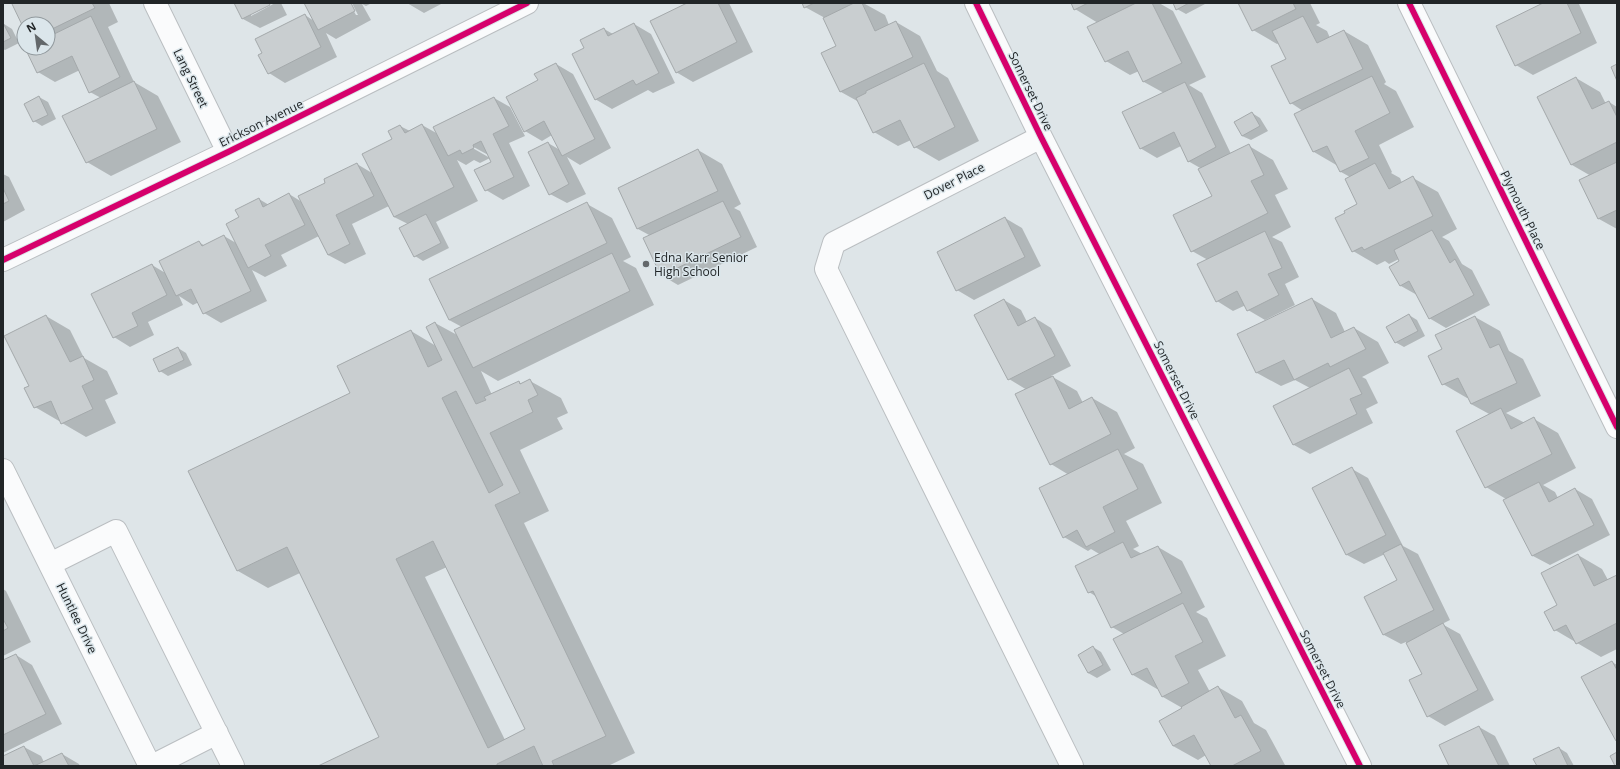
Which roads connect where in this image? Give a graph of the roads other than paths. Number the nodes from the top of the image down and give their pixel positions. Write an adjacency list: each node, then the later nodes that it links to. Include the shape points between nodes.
1 (155, 3): 6 (street, Lang Street)
2 (527, 3): 6 (street, Erickson Avenue)
3 (976, 3): 5 (street, Somerset Drive)
4 (1413, 4): 8 (street, Plymouth Place)
5 (1041, 137): 12 (street, Somerset Drive); 15 (street, Dover Place, via 834,243 826,269)
6 (228, 152): 7 (street, Erickson Avenue)
7 (3, 260)
8 (1617, 427)
9 (3, 470): 10 (street, Huntlee Drive)
10 (50, 564): 11 (street, via 116,531); 13 (street, Huntlee Drive)
11 (217, 734): 13 (street); 14 (street)
12 (1356, 765)
13 (151, 766)
14 (233, 766)
15 (1072, 766)

